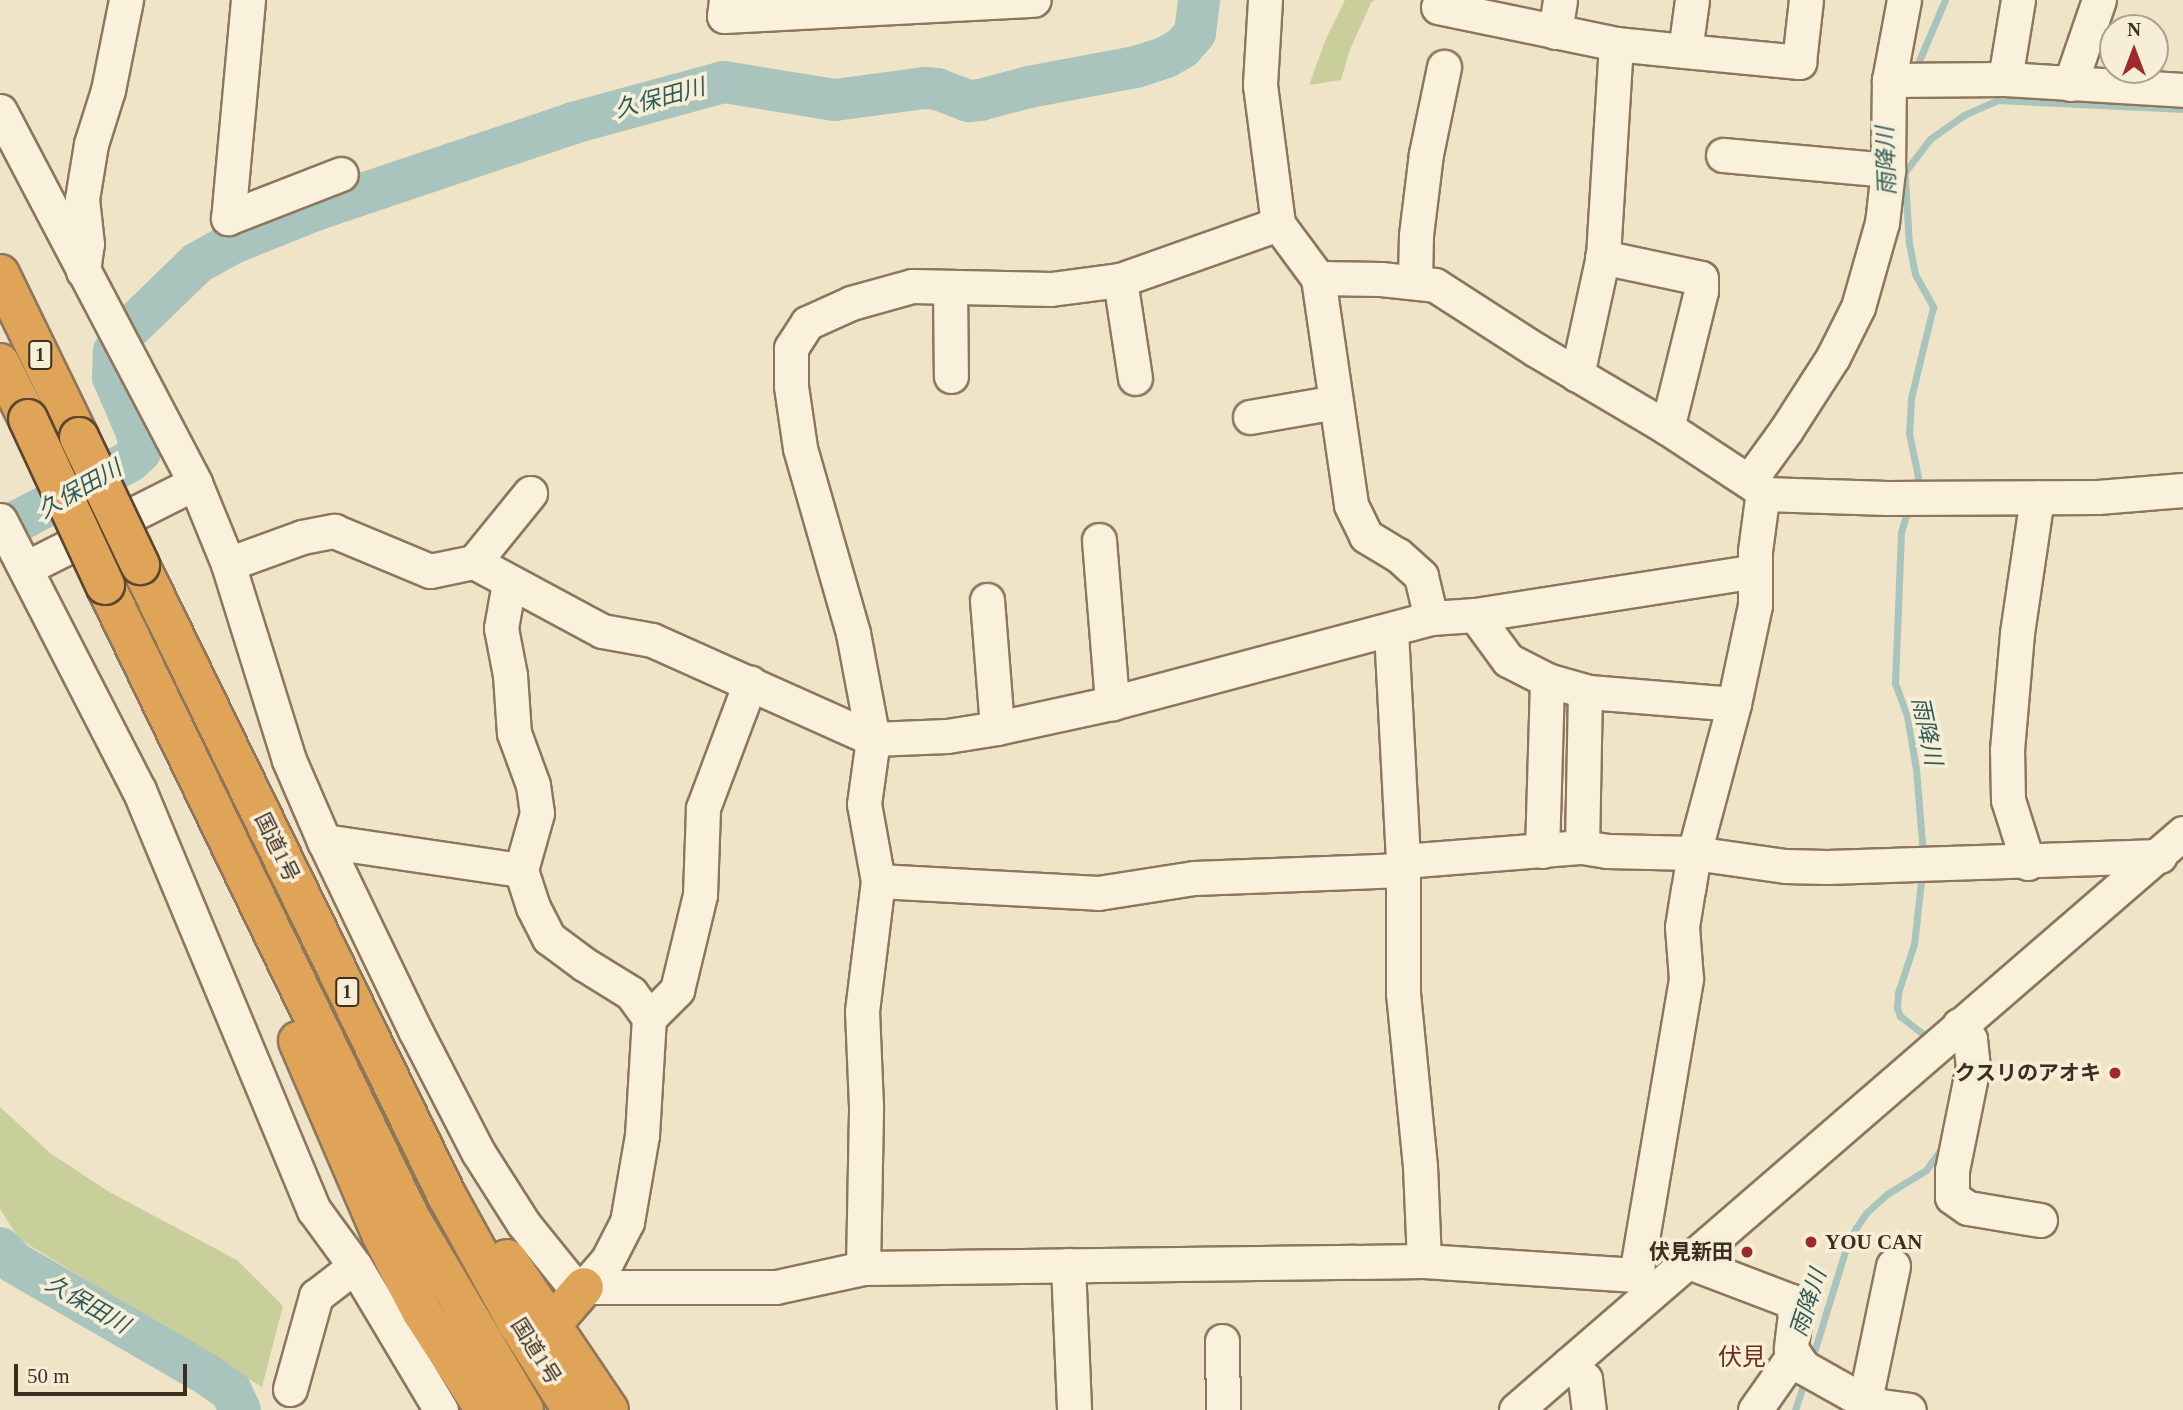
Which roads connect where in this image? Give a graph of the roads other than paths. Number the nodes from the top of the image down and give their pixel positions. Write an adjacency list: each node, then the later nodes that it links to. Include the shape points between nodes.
1 (126, 0): 27 (street, via 82,199 87,244)
2 (248, 0): 23 (street, via 228,218)
3 (726, 0): 4 (street, via 724,16)
4 (1034, 0)
5 (1265, 0): 24 (street, via 1260,85)
6 (1692, 0): 14 (street)
7 (1806, 0): 14 (street, via 1799,62)
8 (1904, 0): 17 (street)
9 (2018, 0): 16 (street)
10 (2099, 0): 18 (street)
11 (1438, 7): 12 (street)
12 (1558, 16): 13 (street)
13 (1616, 44): 14 (street); 25 (street)
14 (1685, 51)
15 (1444, 67): 30 (street, via 1426,154)
16 (2005, 79): 17 (street); 18 (street)
17 (1889, 80): 22 (street)
18 (2070, 83): 19 (street)
19 (2183, 90)
20 (0, 111): 27 (street)
21 (1723, 155): 22 (street)
22 (1888, 170): 40 (street, via 1882,223 1858,307)
23 (341, 174)
24 (1278, 224): 28 (street); 29 (street)
25 (1602, 257): 33 (street); 38 (street, via 1701,278 1702,291)
26 (0, 274): 74 (highway, 国道1号 / 1, bridge)
27 (83, 274): 39 (street)
28 (1318, 278): 30 (street); 36 (street)
29 (1120, 280): 31 (street, via 1051,289); 35 (street)
30 (1415, 282): 33 (street, via 1457,296)
31 (950, 286): 34 (street); 60 (street, via 912,286 852,303 807,323 791,348 800,448 853,633)
32 (0, 363): 71 (highway, 国道1号 / 1, bridge)
33 (1577, 375): 38 (street)
34 (951, 376)
35 (1135, 378)
36 (1336, 402): 37 (street); 52 (street, via 1351,505 1366,536 1421,576)
37 (1250, 416)
38 (1667, 428): 40 (street)
39 (195, 483): 45 (street); 47 (street)
40 (1756, 488): 43 (street, via 1887,498); 48 (street)
41 (2183, 490): 43 (street)
42 (530, 493): 46 (street)
43 (2037, 497): 67 (street, via 2017,633 2007,750 2008,800)
44 (1099, 540): 57 (street)
45 (13, 543): 79 (street, via 139,790 314,1210)
46 (474, 562): 47 (street, via 430,571 334,531 302,537); 49 (street)
47 (228, 564): 62 (street, via 289,760)
48 (1755, 571): 51 (street); 58 (street, via 1755,605)
49 (509, 583): 55 (street, via 602,631 652,640); 69 (street, via 501,628 514,733 533,785 537,813)
50 (987, 600): 59 (street)
51 (1475, 615): 52 (street); 54 (street, via 1508,660)
52 (1431, 618): 53 (street)
53 (1391, 631): 57 (street); 68 (street)
54 (1547, 680): 56 (street); 64 (street)
55 (750, 683): 60 (street); 72 (street, via 703,808 700,895 677,990)
56 (1585, 691): 58 (street); 63 (street)
57 (1112, 703): 59 (street)
58 (1734, 704): 65 (street)
59 (998, 728): 60 (street)
60 (873, 739): 70 (street, via 864,804)
61 (2183, 833): 66 (street)
62 (324, 841): 69 (street); 83 (street, via 478,1152 523,1223 569,1280)
63 (1582, 847): 64 (street); 65 (street)
64 (1542, 851): 68 (street)
65 (1694, 853): 67 (street, via 1785,866); 82 (street, via 1682,927 1686,979)
66 (2169, 855): 67 (street); 73 (street)
67 (2028, 863)
68 (1403, 866): 70 (street, via 1194,878 1098,892); 76 (street, via 1403,993)
69 (521, 870): 72 (street, via 549,937 631,993)
70 (878, 881): 81 (street, via 862,1011 866,1106)
71 (263, 912): 91 (highway, via 262,958 382,1236 421,1311); 92 (highway, 国道1号 / 1, via 410,1217)
72 (649, 1017): 83 (street, via 642,1135 627,1222 607,1261)
73 (1959, 1025): 75 (street, via 1970,1039 1973,1066 1952,1170 1952,1198 1968,1208); 77 (street)
74 (403, 1108): 84 (highway); 93 (highway, 国道1号 / 1, via 468,1237)
75 (2040, 1220)
76 (1424, 1261): 78 (street); 82 (street)
77 (1689, 1262): 82 (street); 86 (street, via 1791,1301 1795,1306)
78 (1068, 1265): 81 (street); 95 (street)
79 (355, 1266): 88 (street, via 316,1296); 90 (street)
80 (1893, 1266): 89 (street)
81 (863, 1268): 83 (street, via 776,1287)
82 (1645, 1283): 87 (street)
83 (584, 1287): 84 (highway)
84 (551, 1325): 94 (highway)
85 (1222, 1341): 96 (street)
86 (1793, 1356): 89 (street, via 1802,1367 1835,1387); 99 (street)
87 (1569, 1364): 97 (street); 98 (street, via 1585,1379)
88 (290, 1389)
89 (1884, 1406)
90 (441, 1410)
91 (485, 1410)
92 (524, 1410)
93 (572, 1410)
94 (609, 1410)
95 (1074, 1410)
96 (1223, 1410)
97 (1516, 1410)
98 (1589, 1410)
99 (1755, 1410)

